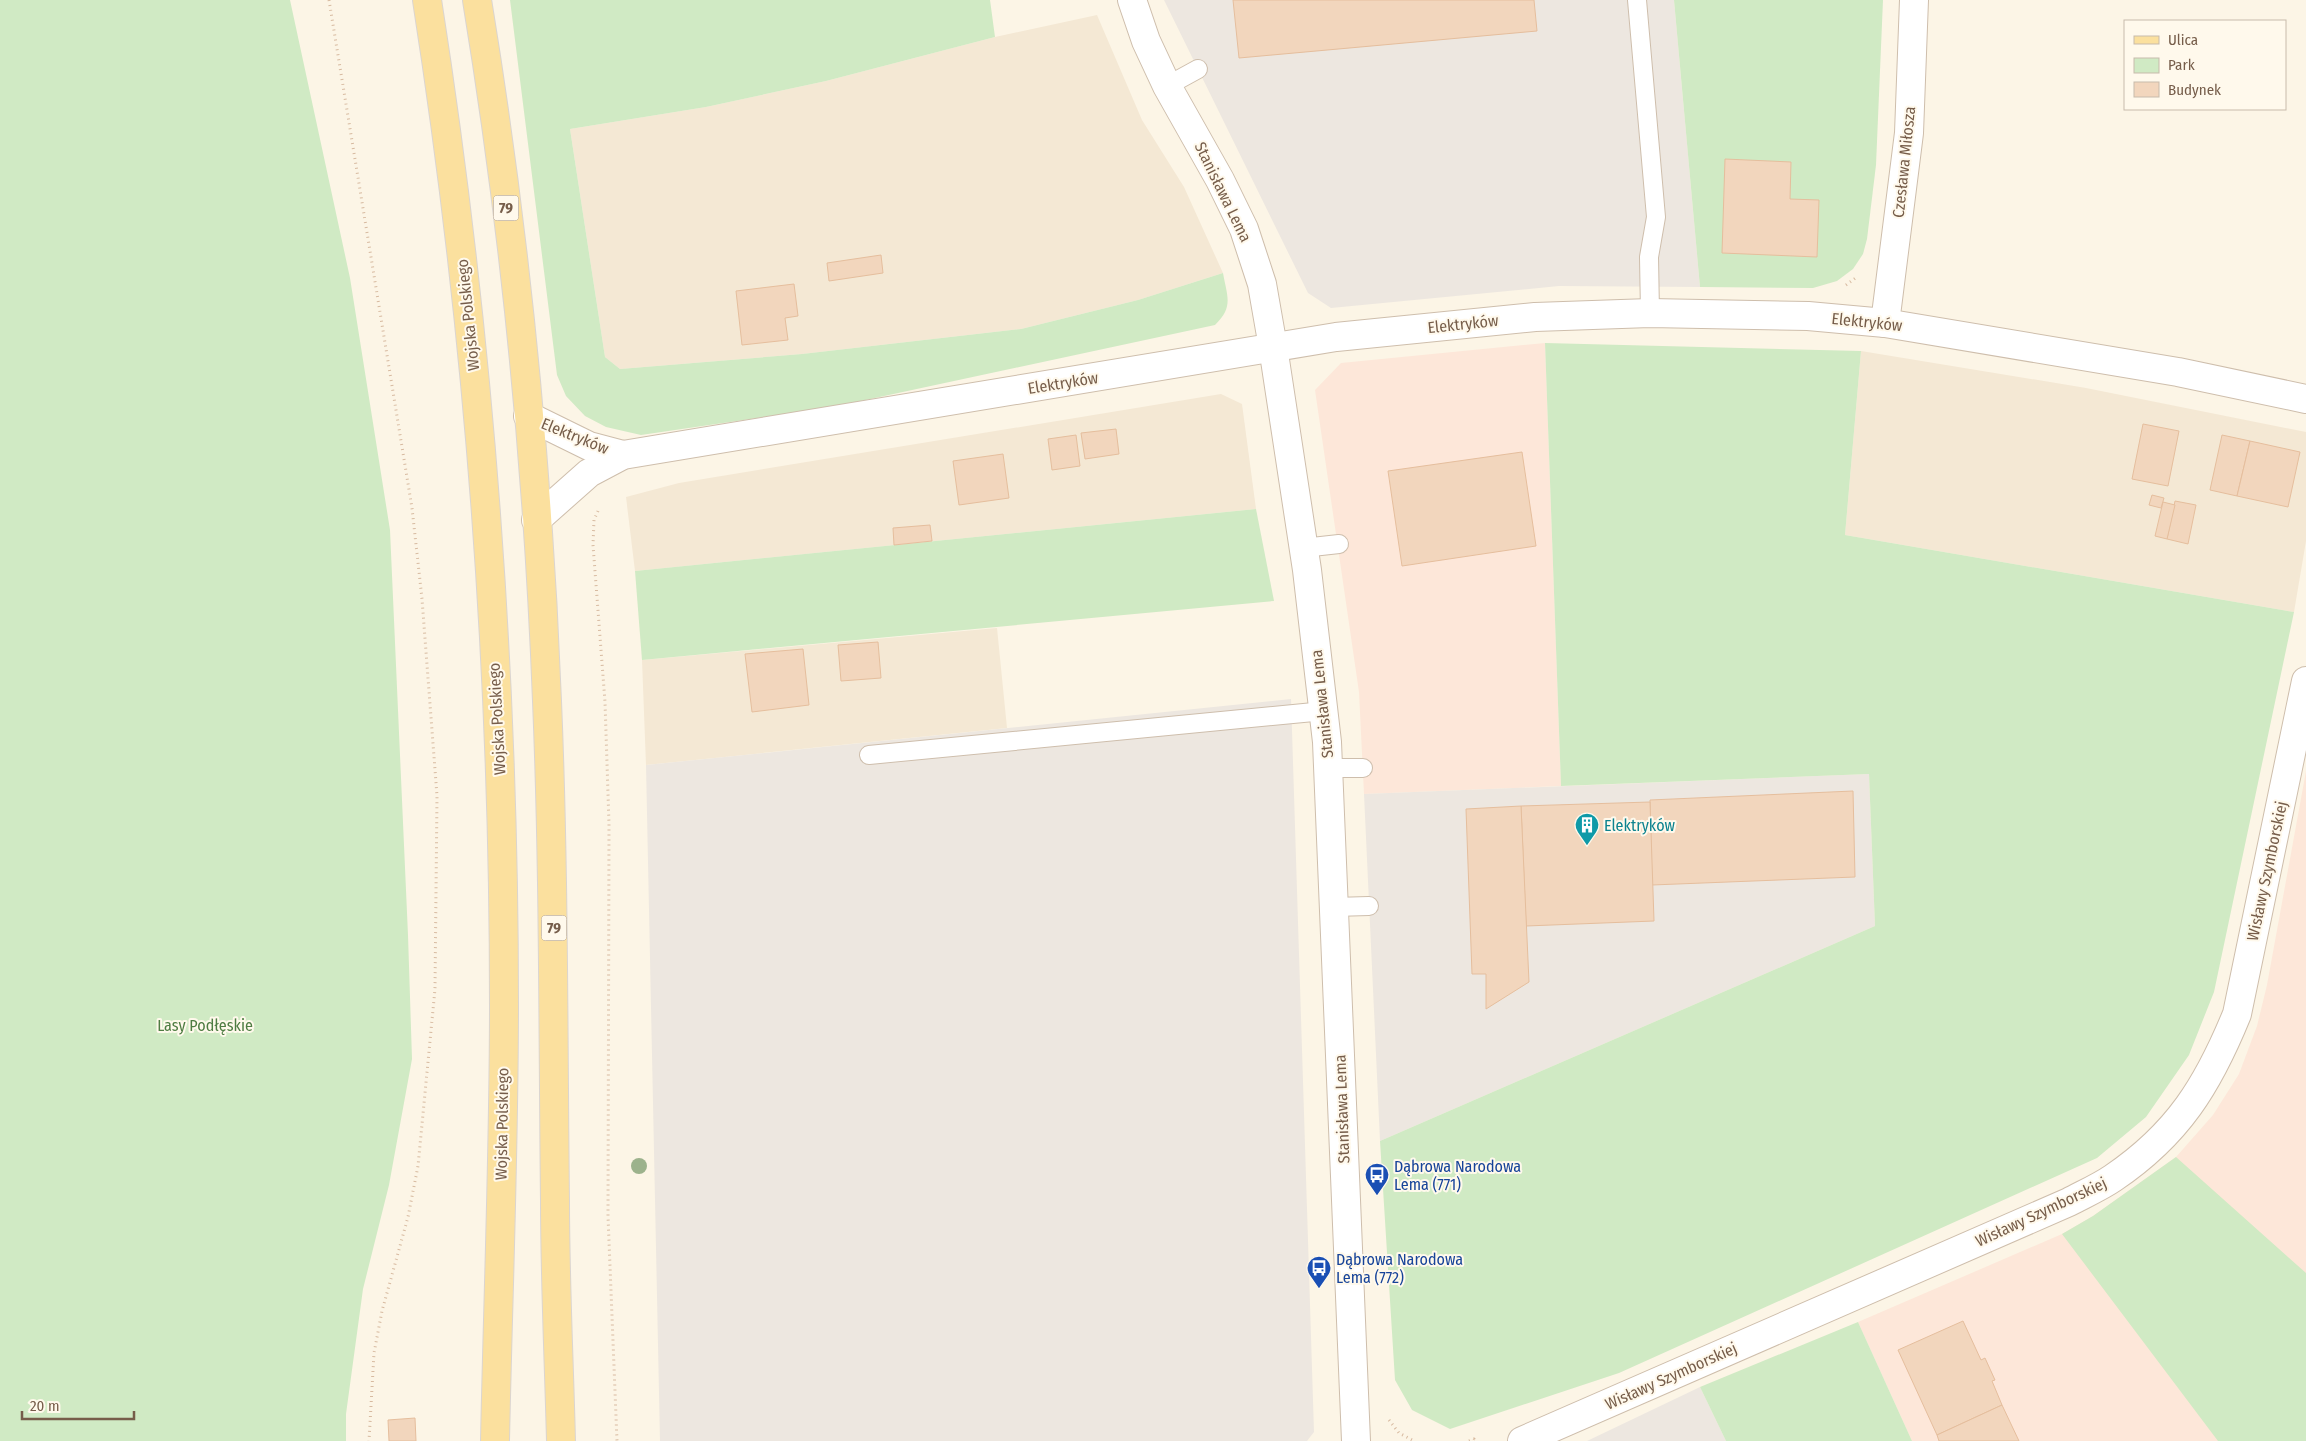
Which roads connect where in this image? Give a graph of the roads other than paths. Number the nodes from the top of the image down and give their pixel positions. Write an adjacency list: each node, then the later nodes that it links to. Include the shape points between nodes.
1 (427, 0): 24 (main road, Wojska Polskiego, via 469,326 498,714 504,1006)
2 (478, 0): 12 (main road, 79, via 508,216)
3 (1132, 0): 7 (street, Stanisława Lema)
4 (1637, 0): 8 (lane, via 1656,217 1649,257)
5 (1914, 0): 9 (street, Czesława Miłosza, via 1909,132)
6 (1198, 69): 7 (lane)
7 (1167, 86): 10 (street, Stanisława Lema, via 1244,229 1262,284)
8 (1650, 313): 9 (street, Elektryków, via 1808,316); 10 (street, Elektryków, via 1535,317 1336,337)
9 (1885, 323): 11 (street, Elektryków, via 2178,372)
10 (1273, 347): 13 (street, Elektryków); 16 (street, Stanisława Lema)
11 (2306, 399)
12 (528, 416): 13 (street, Elektryków, via 589,446); 14 (main road, 79)
13 (623, 455): 14 (street, Elektryków, via 589,473)
14 (536, 520): 25 (main road, 79, via 552,821 555,1204)
15 (1339, 544): 16 (lane)
16 (1303, 548): 18 (street, Stanisława Lema)
17 (2306, 681): 27 (street, Wisławy Szymborskiej, via 2236,1014 2219,1058 2200,1092 2176,1123 2143,1156 2111,1180 2069,1202)
18 (1324, 711): 19 (lane); 20 (street, Stanisława Lema)
19 (869, 755)
20 (1328, 768): 21 (lane); 23 (street, Stanisława Lema)
21 (1363, 768)
22 (1369, 906): 23 (lane)
23 (1334, 907): 26 (street, Stanisława Lema)
24 (495, 1441)
25 (561, 1441)
26 (1356, 1441)
27 (1522, 1441)

